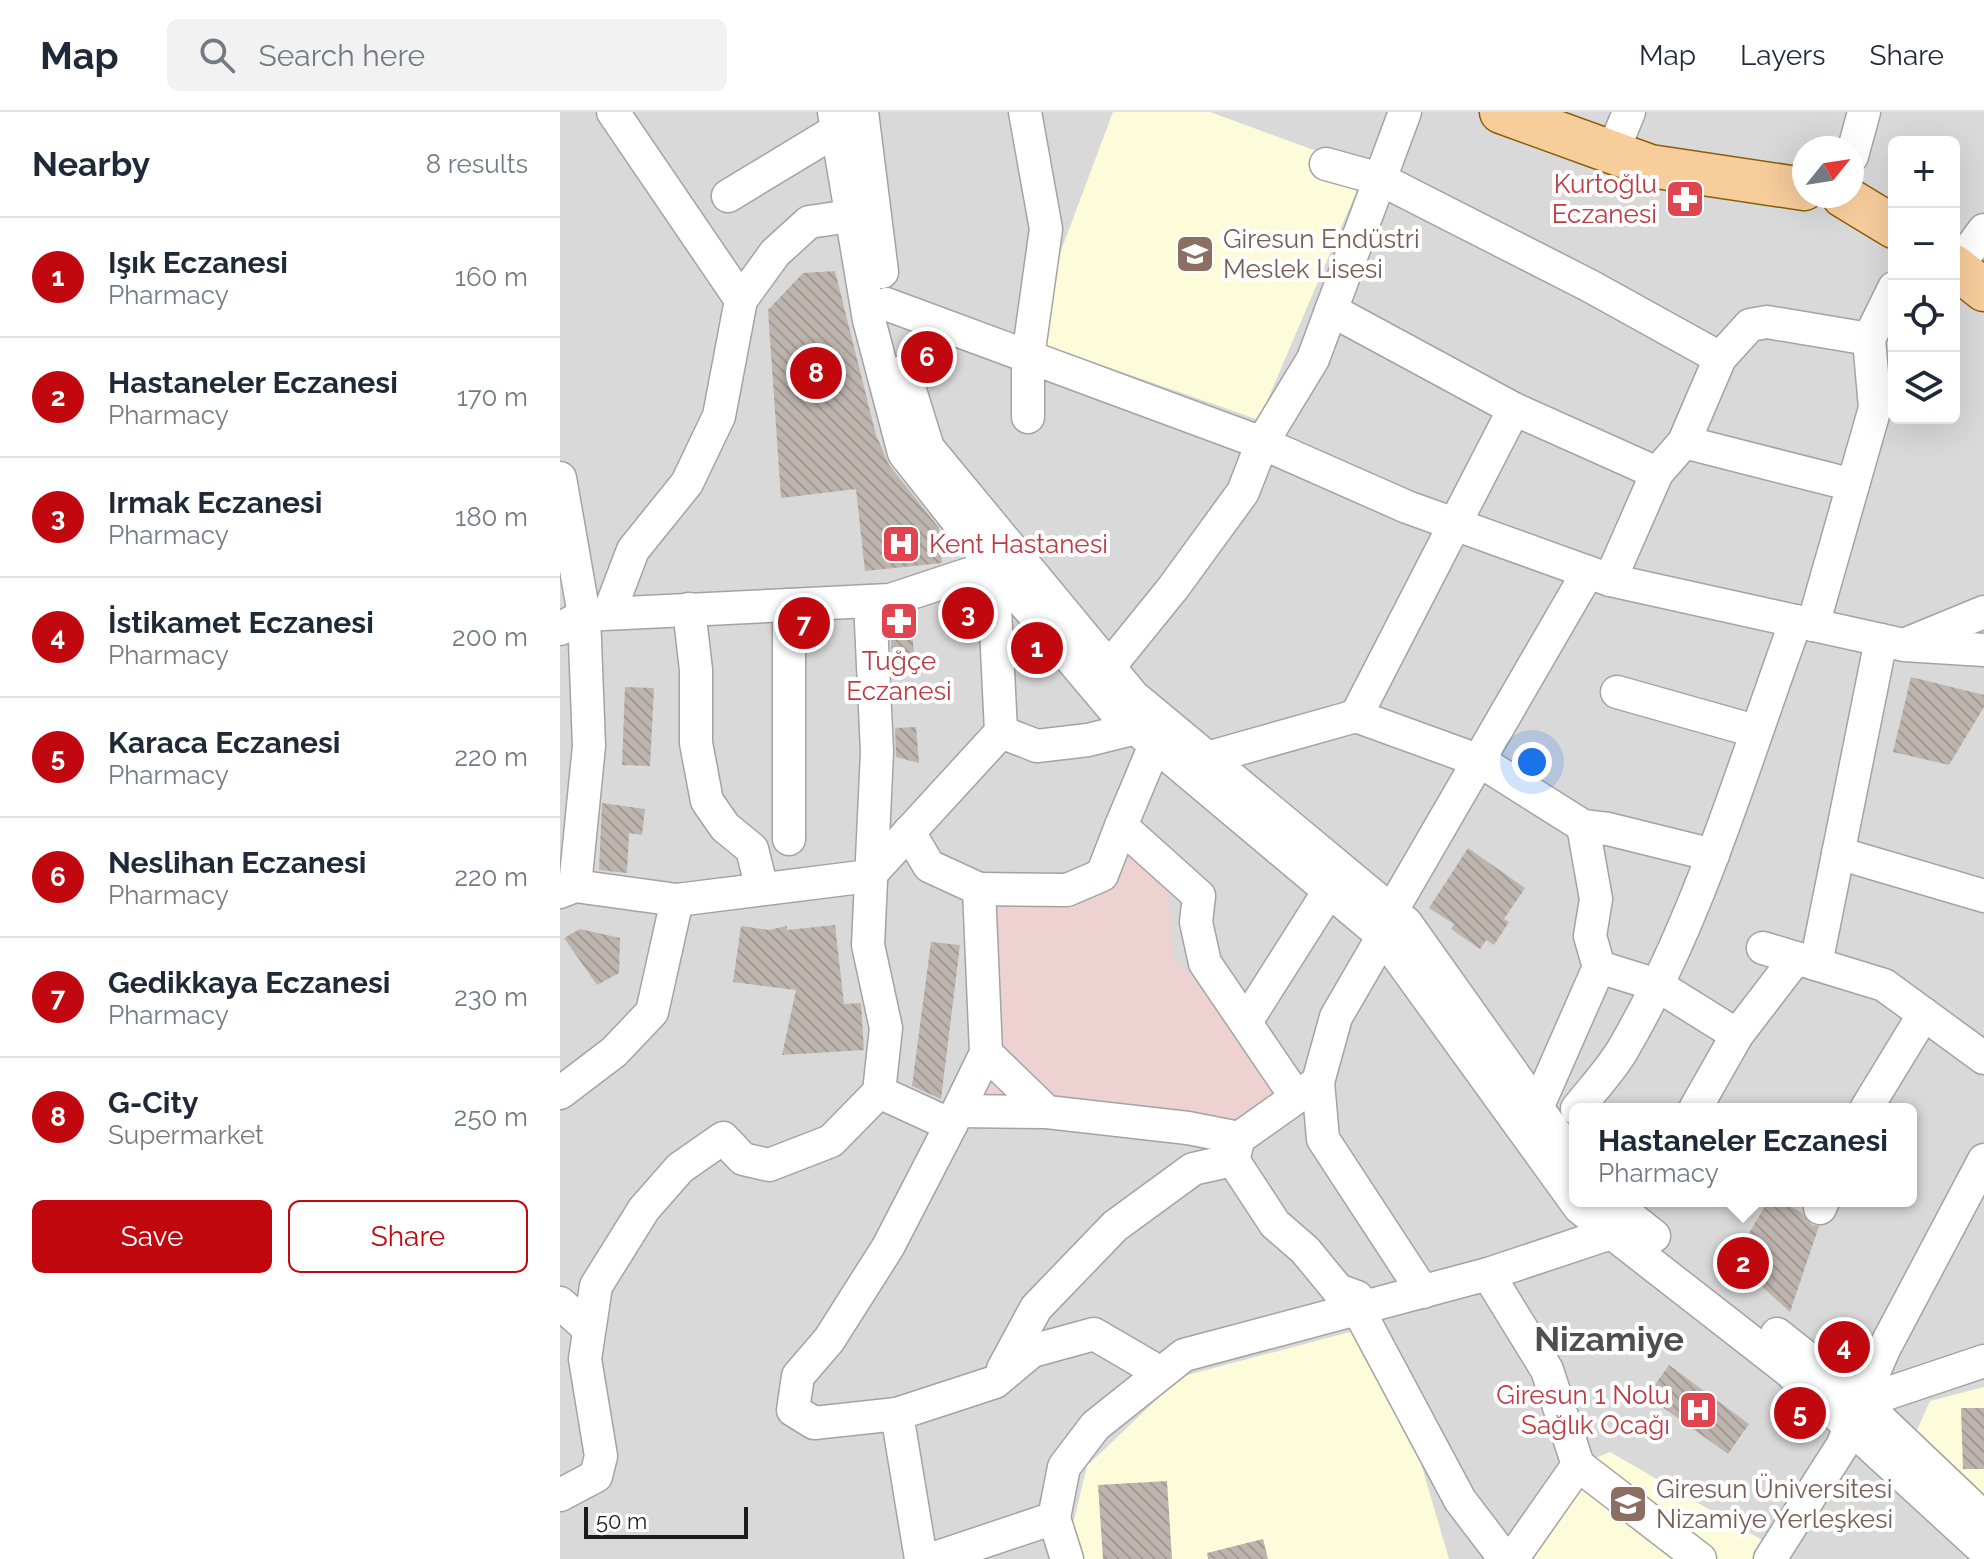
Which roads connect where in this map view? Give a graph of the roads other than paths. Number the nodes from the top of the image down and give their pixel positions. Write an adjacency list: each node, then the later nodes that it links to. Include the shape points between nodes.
1 (613, 112): 19 (street)
2 (1025, 112): 24 (street, via 1046,229)
3 (1405, 112): 11 (street)
4 (1501, 112): 9 (main road)
5 (1629, 112): 9 (street)
6 (1864, 112): 8 (street)
7 (844, 118): 13 (street); 16 (street)
8 (1857, 136)
9 (1612, 153): 12 (main road, via 1650,166)
10 (1326, 164): 11 (street)
11 (1380, 179): 22 (street); 25 (street)
12 (1792, 187)
13 (728, 196)
14 (1864, 204): 15 (main road)
15 (1888, 214)
16 (863, 215): 19 (street, via 809,222 775,253); 21 (street); 34 (street, via 869,320 904,453)
17 (1984, 230): 18 (street)
18 (1965, 274)
19 (741, 300): 40 (street, via 719,416 687,483)
20 (1888, 300): 23 (street)
21 (886, 304): 24 (street); 44 (street, via 928,448)
22 (1331, 310): 26 (street); 29 (street, via 1313,359)
23 (1869, 339): 25 (street, via 1767,322 1750,325); 32 (street, via 1875,408)
24 (1028, 357): 27 (street); 29 (street)
25 (1720, 358): 28 (street)
26 (1514, 409): 30 (street); 33 (street)
27 (1028, 417)
28 (1684, 442): 30 (street); 32 (street)
29 (1262, 443): 33 (street); 44 (street, via 1243,492)
30 (1657, 473): 35 (street)
31 (560, 478): 40 (street)
32 (1853, 485): 41 (street)
33 (1454, 524): 35 (street); 46 (street)
34 (993, 566): 36 (street, via 890,600); 49 (street); 50 (street, via 1115,711)
35 (1599, 576): 41 (street); 53 (street)
36 (870, 601): 37 (street); 60 (street, via 877,752)
37 (789, 605): 38 (street); 57 (street)
38 (689, 609): 40 (street); 62 (street, via 696,743 707,801 725,827 752,849)
39 (1984, 612): 42 (street)
40 (584, 619): 47 (street)
41 (1805, 623): 42 (street); 48 (street)
42 (1892, 642): 43 (street); 58 (street)
43 (1984, 650)
44 (1109, 667): 52 (street, via 1133,696)
45 (1617, 692): 48 (street)
46 (1356, 716): 52 (street); 53 (street)
47 (588, 730): 51 (street); 61 (street)
48 (1755, 731): 59 (street)
49 (1001, 732): 50 (street, via 1037,746); 56 (street)
50 (1145, 736): 54 (street); 64 (street)
51 (560, 746)
52 (1207, 758): 67 (street)
53 (1480, 761): 55 (street); 67 (street)
54 (1121, 826): 63 (street, via 1102,875 1067,890); 73 (street, via 1199,896 1196,922 1205,963)
55 (1583, 826): 59 (street); 70 (street, via 1596,899 1590,936)
56 (909, 832): 60 (street); 63 (street, via 929,866)
57 (789, 839)
58 (1838, 853): 65 (street); 69 (street)
59 (1713, 855): 71 (street)
60 (869, 876): 62 (street); 78 (street, via 868,945 886,1028)
61 (568, 889): 66 (street)
62 (762, 889): 66 (street)
63 (979, 889): 75 (street)
64 (1329, 891): 67 (street); 73 (street)
65 (1984, 896)
66 (677, 900): 79 (street, via 652,1012 614,1052)
67 (1387, 924): 77 (street, via 1336,1017); 83 (street, via 1406,923); 89 (street)
68 (1763, 948): 69 (street)
69 (1806, 961): 72 (street, via 1884,985); 74 (street)
70 (1599, 967): 71 (street); 83 (street)
71 (1657, 985): 74 (street); 80 (street, via 1620,1053)
72 (1924, 1014): 76 (street); 82 (street)
73 (1246, 1022): 77 (street)
74 (1737, 1035): 81 (street)
75 (986, 1053): 84 (street); 85 (street)
76 (1984, 1058)
77 (1307, 1090): 87 (street); 93 (street, via 1323,1139)
78 (879, 1092): 85 (street); 96 (street, via 831,1141 769,1165 743,1159 723,1138 680,1168 644,1209 596,1286)
79 (560, 1093)
80 (1581, 1103)
81 (1698, 1103)
82 (1870, 1103)
83 (1537, 1108): 86 (street)
84 (1047, 1112): 85 (street); 87 (street, via 1188,1128)
85 (954, 1118): 100 (street, via 888,1247 829,1340 798,1376 793,1410 814,1423)
86 (1569, 1118)
87 (1236, 1149): 94 (street, via 1275,1224); 99 (street, via 1193,1169 1115,1226 1036,1308)
88 (1984, 1160): 101 (street, via 1884,1349)
89 (1569, 1192)
90 (1579, 1207): 91 (street)
91 (1621, 1212): 92 (street); 101 (street)
92 (1488, 1274): 93 (street); 102 (street, via 1547,1370)
93 (1423, 1292): 94 (street)
94 (1357, 1301): 98 (street, via 1184,1355); 110 (street, via 1460,1500)
95 (560, 1303): 96 (street)
96 (589, 1329): 103 (street, via 585,1359 601,1456 596,1476)
97 (1984, 1361): 101 (street)
98 (1161, 1373): 99 (street, via 1094,1334 1032,1351); 104 (street, via 1095,1426 1064,1467)
99 (995, 1382): 100 (street)
100 (897, 1414): 107 (street)
101 (1856, 1415): 105 (street); 106 (street); 113 (street)
102 (1578, 1465): 111 (street); 112 (street)
103 (560, 1495)
104 (1054, 1518): 108 (street); 109 (street)
105 (1984, 1518)
106 (1984, 1550)
107 (921, 1559)
108 (932, 1559)
109 (1067, 1559)
110 (1505, 1559)
111 (1512, 1559)
112 (1700, 1559)
113 (1770, 1559)

